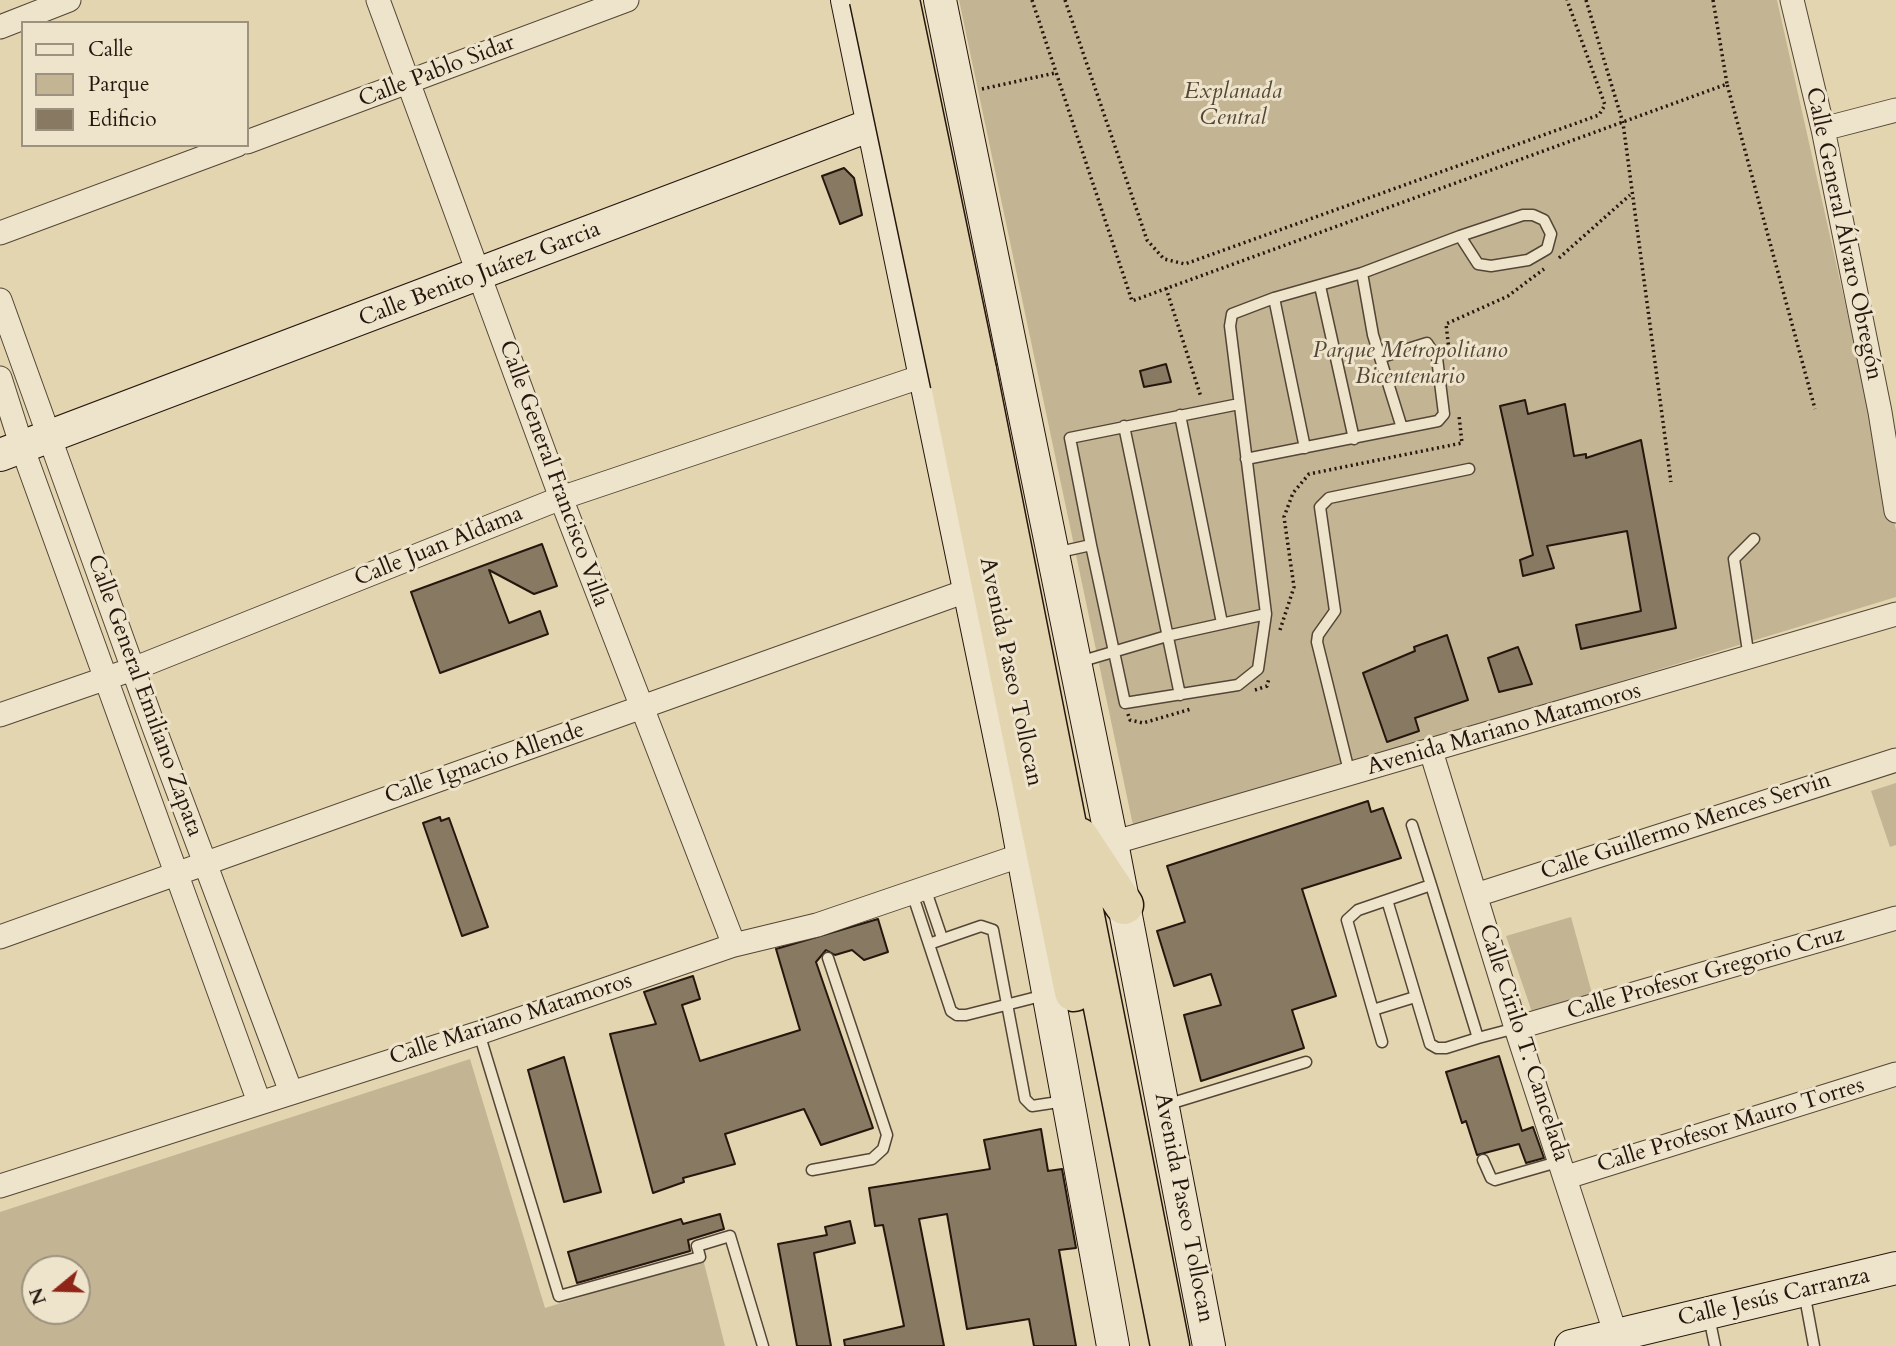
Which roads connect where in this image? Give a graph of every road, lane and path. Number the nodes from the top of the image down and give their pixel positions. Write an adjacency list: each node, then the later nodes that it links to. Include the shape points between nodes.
1 (69, 0): 14 (street)
2 (378, 0): 16 (street, Calle General Francisco Villa)
3 (626, 0): 16 (street, Calle Pablo Sidar)
4 (847, 0): 21 (main road, Avenida Paseo Tollocan)
5 (869, 0): 37 (highway, Avenida Paseo Tollocan, bridge)
6 (900, 0): 37 (highway, Avenida Paseo Tollocan, bridge)
7 (940, 0): 18 (main road, Avenida Paseo Tollocan)
8 (1032, 0): 15 (path)
9 (1065, 0): 10 (path, via 1147,240 1164,259 1185,264 1599,115 1605,104)
10 (1567, 0)
11 (1586, 0): 20 (path)
12 (1713, 0): 17 (path)
13 (1792, 0): 22 (street, Calle General Álvaro Obregón)
14 (0, 27)
15 (1055, 73): 18 (path); 32 (path, via 1132,301)
16 (408, 84): 23 (street, Calle Pablo Sidar); 30 (street, Calle General Francisco Villa)
17 (1727, 84): 20 (path); 40 (path)
18 (960, 94): 21 (main road, Calle Benito Juárez Garcia); 25 (main road, Avenida Paseo Tollocan)
19 (1896, 110): 22 (street)
20 (1623, 123): 32 (path); 50 (path)
21 (872, 124): 26 (main road, Avenida Paseo Tollocan); 30 (main road, Calle Benito Juárez Garcia)
22 (1823, 130): 41 (street, Calle General Álvaro Obregón)
23 (248, 142)
24 (232, 147): 27 (street)
25 (977, 176): 26 (main road, via 951,155 936,155 912,164); 55 (main road, Avenida Paseo Tollocan)
26 (886, 194): 37 (main road, Avenida Paseo Tollocan)
27 (0, 233)
28 (1460, 236): 28 (lane, via 1533,215 1544,220 1551,234 1547,248 1528,260 1491,266 1478,264); 29 (lane)
29 (1362, 273): 31 (lane); 35 (lane, via 1373,335)
30 (480, 276): 46 (main road, Calle Benito Juárez Garcia); 51 (street, Calle General Francisco Villa)
31 (1320, 286): 33 (lane); 45 (lane)
32 (1166, 288): 39 (path)
33 (1274, 298): 38 (lane, via 1237,311 1230,320); 47 (lane)
34 (0, 300): 46 (street, Calle General Emiliano Zapata)
35 (1382, 357): 44 (lane); 44 (lane, via 1427,343 1437,358 1444,414 1438,421)
36 (0, 377): 46 (street, Calle General Emiliano Zapata)
37 (950, 377): 51 (street, Calle Juan Aldama); 56 (main road, Avenida Paseo Tollocan); 70 (highway, Avenida Paseo Tollocan); 74 (highway, Avenida Paseo Tollocan)
38 (1239, 404): 39 (lane); 48 (lane)
39 (1205, 409): 42 (lane)
40 (1815, 409)
41 (1888, 410): 52 (street, Calle General Álvaro Obregón)
42 (1180, 415): 43 (lane); 59 (lane)
43 (1124, 426): 54 (lane, via 1070,439); 60 (lane)
44 (1402, 428): 45 (lane)
45 (1354, 439): 47 (lane)
46 (24, 446): 64 (street, Calle General Emiliano Zapata); 65 (street, Calle General Emiliano Zapata)
47 (1305, 448): 48 (lane)
48 (1246, 459): 57 (lane)
49 (1469, 469): 72 (lane, via 1329,498 1320,508 1335,611 1317,642)
50 (1671, 482)
51 (561, 498): 64 (street, Calle Juan Aldama); 67 (street, Calle General Francisco Villa)
52 (1896, 511)
53 (1754, 539): 62 (lane, via 1734,559)
54 (1091, 545): 55 (lane); 61 (lane)
55 (1054, 553): 63 (main road, Avenida Paseo Tollocan)
56 (969, 590): 67 (street, Calle Ignacio Allende); 73 (main road, Avenida Paseo Tollocan)
57 (1266, 614): 59 (lane); 66 (lane, via 1258,669 1249,679)
58 (1896, 614): 62 (street, Avenida Mariano Matamoros)
59 (1222, 623): 60 (lane)
60 (1167, 636): 61 (lane); 66 (lane)
61 (1113, 653): 63 (lane); 66 (lane, via 1125,703)
62 (1749, 658): 69 (street, Avenida Mariano Matamoros)
63 (1076, 663): 76 (main road, Avenida Paseo Tollocan)
64 (133, 669): 65 (street, Calle Juan Aldama); 78 (street, Calle General Emiliano Zapata)
65 (106, 678): 68 (street, Calle Juan Aldama); 79 (street, Calle General Emiliano Zapata)
66 (1180, 695)
67 (641, 709): 78 (street, Calle Ignacio Allende); 89 (street, Calle General Francisco Villa)
68 (0, 715)
69 (1431, 751): 72 (street, Avenida Mariano Matamoros); 82 (street, Calle Cirilo T. Cancelada)
70 (1027, 755): 73 (highway); 115 (highway, Avenida Paseo Tollocan)
71 (1896, 760): 82 (street, Calle Guillermo Mences Servin)
72 (1350, 775): 76 (street, Avenida Mariano Matamoros)
73 (1014, 807): 77 (main road, Avenida Paseo Tollocan)
74 (1068, 821): 84 (highway); 116 (highway, Avenida Paseo Tollocan)
75 (1412, 825): 80 (lane)
76 (1112, 843): 84 (main road, Avenida Paseo Tollocan)
77 (1022, 855): 81 (street, Calle Mariano Matamoros); 91 (main road, Avenida Paseo Tollocan)
78 (204, 862): 79 (street, Calle Ignacio Allende); 101 (street, Calle General Emiliano Zapata)
79 (176, 873): 86 (street, Calle Ignacio Allende); 103 (street, Calle General Emiliano Zapata)
80 (1431, 885): 83 (lane); 97 (lane)
81 (918, 890): 87 (lane); 88 (lane); 89 (street, Calle Mariano Matamoros, via 818,926)
82 (1476, 895): 95 (street, Calle Cirilo T. Cancelada)
83 (1387, 900): 92 (lane); 94 (lane, via 1358,910 1347,920)
84 (1124, 905): 104 (main road, Avenida Paseo Tollocan)
85 (1896, 918): 95 (street, Calle Profesor Gregorio Cruz)
86 (0, 937)
87 (942, 938): 88 (lane); 93 (lane, via 981,926 993,930)
88 (929, 944): 93 (lane, via 951,1011 966,1015)
89 (734, 945): 96 (street, Calle Mariano Matamoros)
90 (828, 958): 107 (lane, via 887,1135 884,1149 872,1159)
91 (1048, 994): 93 (lane); 102 (main road, Avenida Paseo Tollocan)
92 (1415, 997): 94 (lane); 97 (lane, via 1426,1035 1437,1048)
93 (1008, 1004): 102 (lane, via 1027,1103 1039,1106)
94 (1373, 1010): 98 (lane)
95 (1516, 1028): 97 (lane); 106 (street, Calle Cirilo T. Cancelada)
96 (480, 1033): 101 (street, Calle Mariano Matamoros); 113 (lane, via 559,1296 700,1257 697,1246 730,1236)
97 (1478, 1038)
98 (1382, 1042)
99 (1306, 1062): 104 (lane)
100 (1896, 1074): 106 (street, Calle Profesor Mauro Torres)
101 (291, 1092): 103 (street, Calle Mariano Matamoros)
102 (1068, 1101): 114 (main road, Avenida Paseo Tollocan)
103 (259, 1102): 108 (street, Calle Mariano Matamoros)
104 (1163, 1106): 117 (main road, Avenida Paseo Tollocan)
105 (1483, 1160): 106 (lane, via 1495,1180)
106 (1564, 1169): 112 (street, Calle Cirilo T. Cancelada)
107 (812, 1170)
108 (0, 1186)
109 (1896, 1268): 110 (main road, Calle Jesús Carranza)
110 (1804, 1292): 111 (main road, Calle Jesús Carranza); 120 (lane)
111 (1709, 1314): 112 (main road, Calle Jesús Carranza); 119 (lane)
112 (1616, 1335): 118 (main road, Calle Jesús Carranza)
113 (763, 1346)
114 (1113, 1346)
115 (1145, 1346)
116 (1170, 1346)
117 (1209, 1346)
118 (1571, 1346)
119 (1714, 1346)
120 (1814, 1346)

